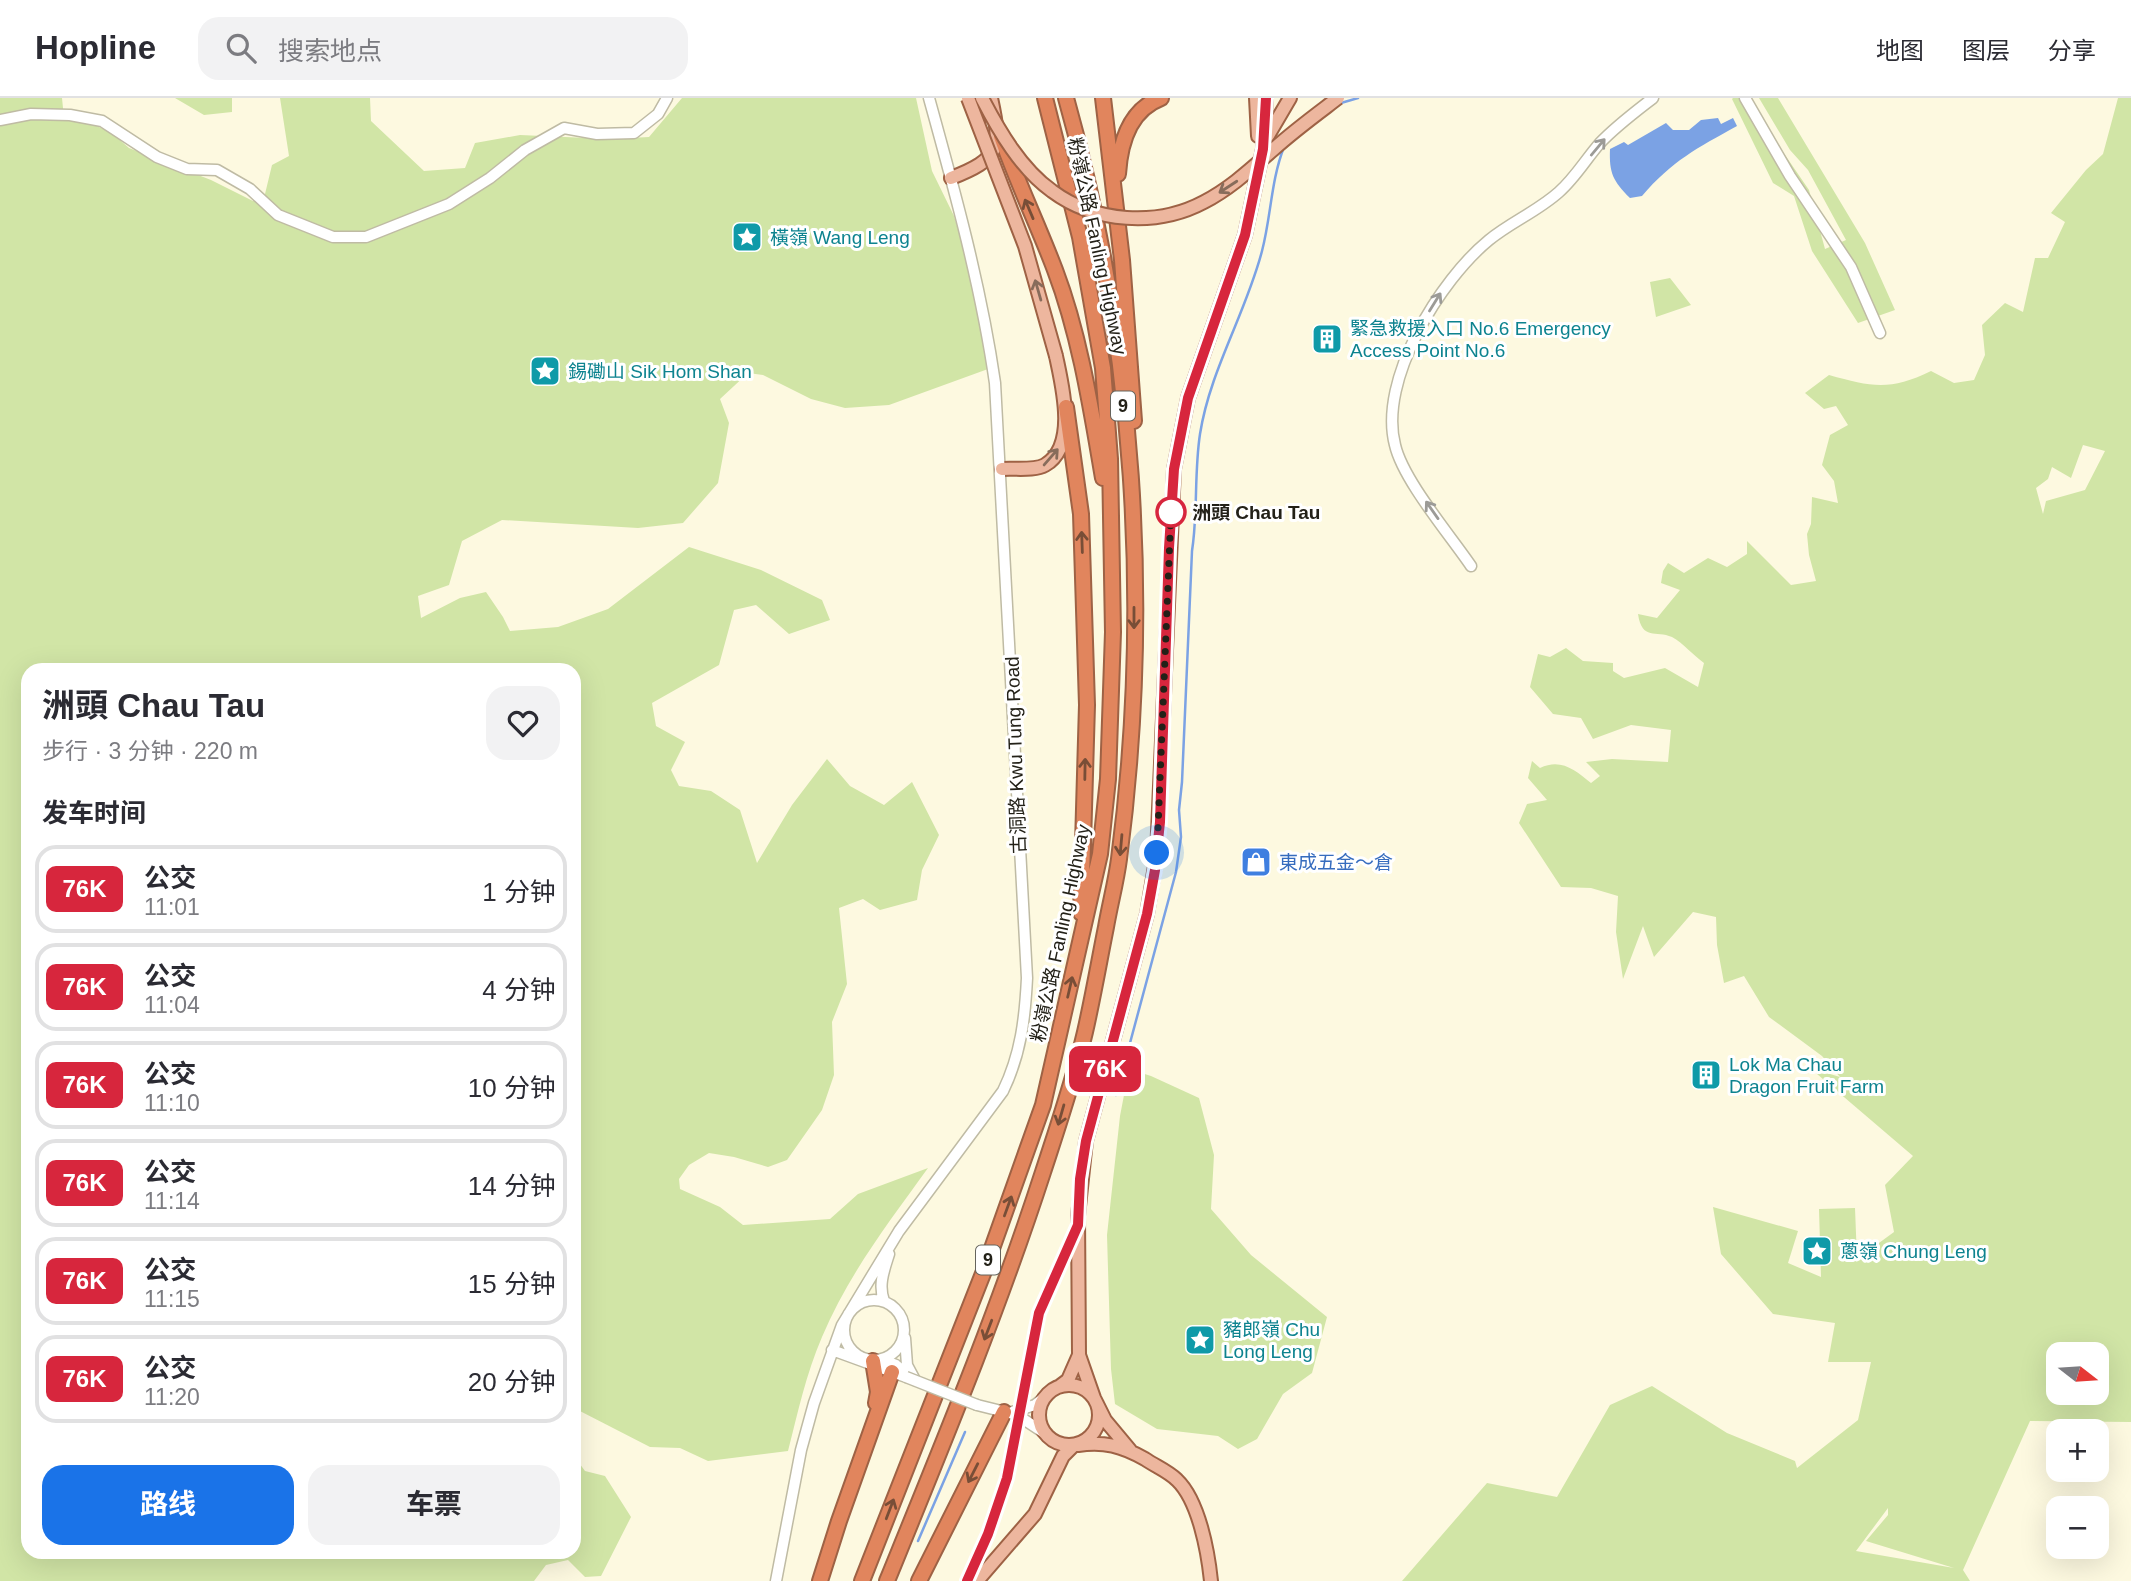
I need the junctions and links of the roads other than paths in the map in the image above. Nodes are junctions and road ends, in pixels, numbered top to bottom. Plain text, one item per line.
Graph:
1 (667, 98) edge
2 (929, 98) edge
3 (968, 98) edge
4 (982, 98) edge
5 (991, 98) edge
6 (1045, 98) edge
7 (1066, 98) edge
8 (1103, 98) edge
9 (1161, 98) edge
10 (1256, 98) edge
11 (1266, 98) edge
12 (1290, 98) edge
13 (1338, 98) edge
14 (1653, 98) edge
15 (1745, 98) edge
16 (0, 120) edge
17 (997, 126) junction
18 (1263, 149) junction
19 (951, 178) junction
20 (1258, 178) junction
21 (1116, 211) junction
22 (1880, 333) dead end
23 (1066, 407) junction
24 (1002, 469) junction
25 (1112, 527) junction
26 (1134, 550) junction
27 (1471, 566) dead end
28 (1082, 939) junction
29 (899, 1231) junction
30 (884, 1301) junction
31 (845, 1318) junction
32 (904, 1330) junction
33 (832, 1350) junction
34 (854, 1353) junction
35 (1079, 1355) junction
36 (878, 1360) junction
37 (827, 1364) junction
38 (899, 1375) junction
39 (917, 1382) junction
40 (1059, 1387) junction
41 (1047, 1395) junction
42 (1092, 1395) junction
43 (1004, 1412) junction
44 (1047, 1436) junction
45 (867, 1442) junction
46 (1076, 1445) junction
47 (1130, 1451) junction
48 (1053, 1477) junction
49 (776, 1581) edge
50 (820, 1581) edge
51 (862, 1581) edge
52 (887, 1581) edge
53 (919, 1581) edge
54 (976, 1581) edge
55 (1212, 1581) edge

1 - 16 street
2 - 19 street, 古洞路 Kwu Tung Road
23 -> 3 main road, bridge
13 -> 4 main road, bridge
5 - 17 main road
6 - 25 highway, 粉嶺公路 Fanling Highway / 9
7 - 26 highway, 粉嶺公路 Fanling Highway / 9
8 - 21 highway
9 - 21 highway
10 - 20 main road
11 - 18 main road
12 - 18 main road
27 -> 14 street
15 - 22 street
17 - 19 main road
25 -> 17 highway
18 - 20 main road
19 - 24 street, 古洞路 Kwu Tung Road
20 - 35 main road
21 - 26 highway
24 -> 23 main road
28 -> 23 highway
24 - 29 street, 古洞路 Kwu Tung Road
25 - 28 highway, 粉嶺公路 Fanling Highway / 9
26 -> 52 highway, 粉嶺公路 Fanling Highway / 9
51 -> 28 highway, 粉嶺公路 Fanling Highway / 9
29 - 30 street
29 - 31 street, 古洞路 Kwu Tung Road
30 - 31 street
30 - 32 street
31 - 33 street, 古洞路 Kwu Tung Road
31 - 34 street
32 - 36 street
32 - 39 street
33 - 37 street, 古洞路 Kwu Tung Road
33 - 38 street
34 - 36 street
34 - 37 street
35 - 40 main road
35 - 42 main road
36 - 39 street
36 - 45 highway
37 - 49 street, 古洞路 Kwu Tung Road
38 - 39 street, bridge
38 - 45 highway
39 - 43 street, bridge
40 - 41 main road
40 - 42 main road
41 - 43 street
41 - 44 main road
42 - 46 main road
42 - 47 main road
43 - 44 street
43 -> 53 highway
44 - 46 main road
44 - 48 main road
45 - 50 highway
46 - 47 main road
46 - 48 main road
47 - 55 main road
48 - 54 main road

